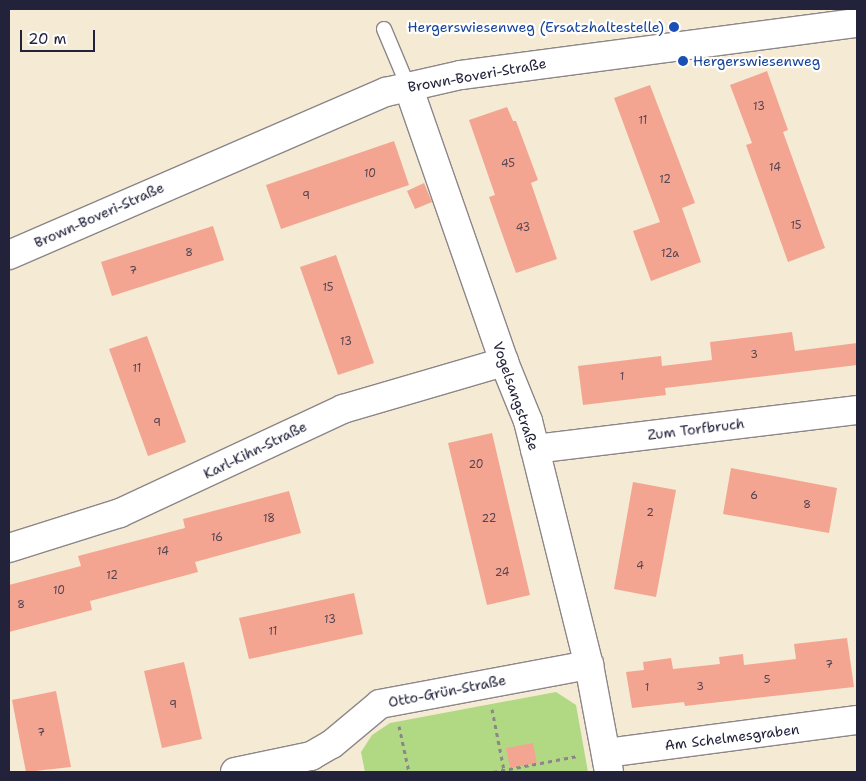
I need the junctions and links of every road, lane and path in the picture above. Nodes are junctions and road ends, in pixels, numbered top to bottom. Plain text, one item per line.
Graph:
1 (857, 23) edge
2 (384, 29) dead end
3 (408, 86) junction
4 (9, 255) edge
5 (504, 362) junction
6 (857, 410) edge
7 (535, 449) junction
8 (9, 548) edge
9 (589, 665) junction
10 (487, 684) junction
11 (394, 700) junction
12 (857, 720) edge
13 (578, 756) dead end
14 (608, 763) edge
15 (504, 770) junction
16 (235, 772) edge
17 (409, 772) edge
18 (493, 772) edge

1 - 3 street, Brown-Boveri-Straße
2 - 3 lane
3 - 4 street, Brown-Boveri-Straße
3 - 5 street, Vogelsangstraße
5 - 7 street, Vogelsangstraße
5 - 8 street, Karl-Kihn-Straße
6 - 7 street, Zum Torfbruch
7 - 9 street, Vogelsangstraße
9 - 10 street, Otto-Grün-Straße
9 - 14 street, Vogelsangstraße
10 - 11 street, Otto-Grün-Straße
10 - 15 path
11 - 16 street, Otto-Grün-Straße
11 - 17 path
12 - 14 street, Am Schelmesgraben
13 - 15 path
15 - 18 path

